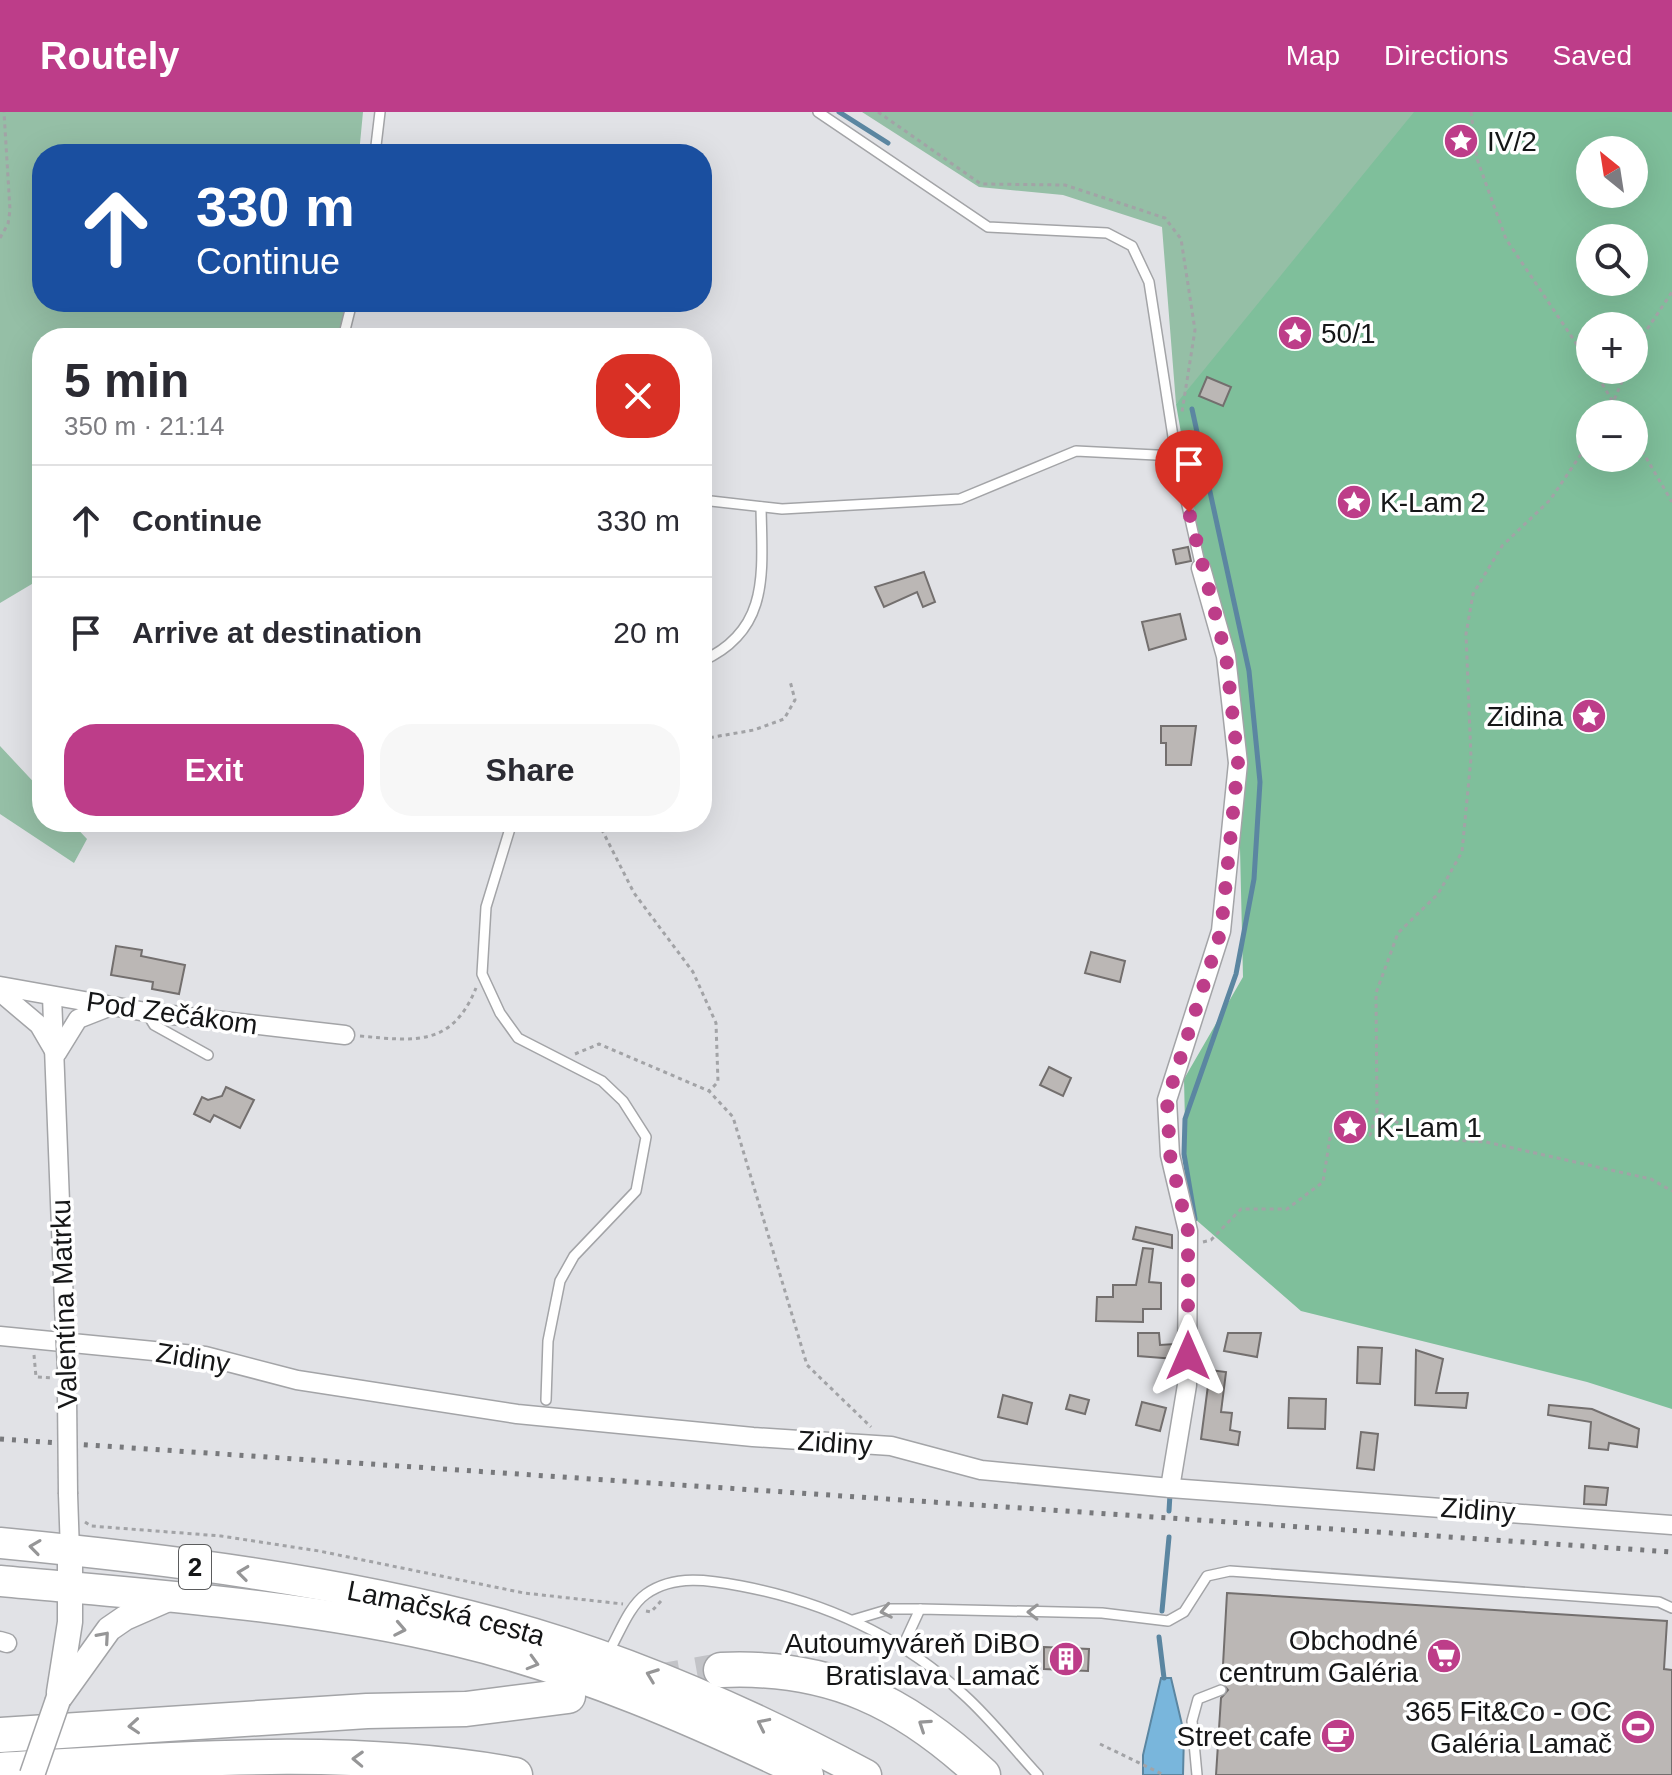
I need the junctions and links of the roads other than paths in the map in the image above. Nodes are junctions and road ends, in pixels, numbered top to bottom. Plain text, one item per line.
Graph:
1 (380, 112) edge
2 (818, 112) edge
3 (376, 144) edge
4 (1176, 456) junction
5 (712, 501) edge
6 (761, 507) junction
7 (1201, 568) joint
8 (712, 657) edge
9 (509, 832) edge
10 (0, 989) edge
11 (52, 996) junction
12 (112, 1007) junction
13 (146, 1012) junction
14 (345, 1035) road end
15 (56, 1055) junction
16 (208, 1055) dead end
17 (0, 1336) edge
18 (546, 1400) dead end
19 (1170, 1488) junction
20 (1672, 1525) edge
21 (0, 1543) edge
22 (70, 1552) junction
23 (0, 1581) edge
24 (70, 1587) junction
25 (173, 1597) junction
26 (1672, 1608) edge
27 (920, 1609) junction
28 (853, 1620) junction
29 (902, 1648) junction
30 (606, 1658) junction
31 (721, 1670) tunnel mouth
32 (1221, 1690) dead end
33 (568, 1696) dead end
34 (58, 1700) junction
35 (212, 1721) junction
36 (0, 1735) edge
37 (0, 1770) edge
38 (503, 1773) edge
39 (32, 1775) edge
40 (808, 1775) edge
41 (866, 1775) edge
42 (983, 1775) edge
43 (1038, 1775) edge
44 (1197, 1775) edge

1 - 3 lane
2 - 4 lane
4 - 6 lane
4 - 7 lane
5 - 6 lane
6 - 8 lane
7 - 19 street
9 - 18 lane
10 - 11 street, Pod Zečákom
10 - 15 street
11 - 12 street, Pod Zečákom
11 - 15 street, Valentína Matrku
12 - 13 street, Pod Zečákom
12 - 15 street
13 - 14 street, Pod Zečákom
13 - 16 lane
15 - 22 street, Valentína Matrku, bridge
17 - 19 street, Zidiny
19 - 20 street, Zidiny
22 -> 21 main road, Lamačská cesta / 2
22 - 24 street
30 -> 22 main road, Lamačská cesta / 2
23 - 24 main road, Lamačská cesta / 2
24 - 25 main road, Lamačská cesta / 2
24 - 34 street
34 -> 25 street
25 -> 40 main road, Lamačská cesta / 2
26 -> 27 lane
27 -> 28 lane
27 - 29 lane
28 - 29 lane
28 - 30 lane
29 - 43 lane
41 -> 30 main road, Lamačská cesta / 2
42 -> 31 highway
32 - 44 lane
33 - 35 highway
34 - 39 street, bridge
35 -> 36 highway
35 - 38 highway
38 -> 37 highway

